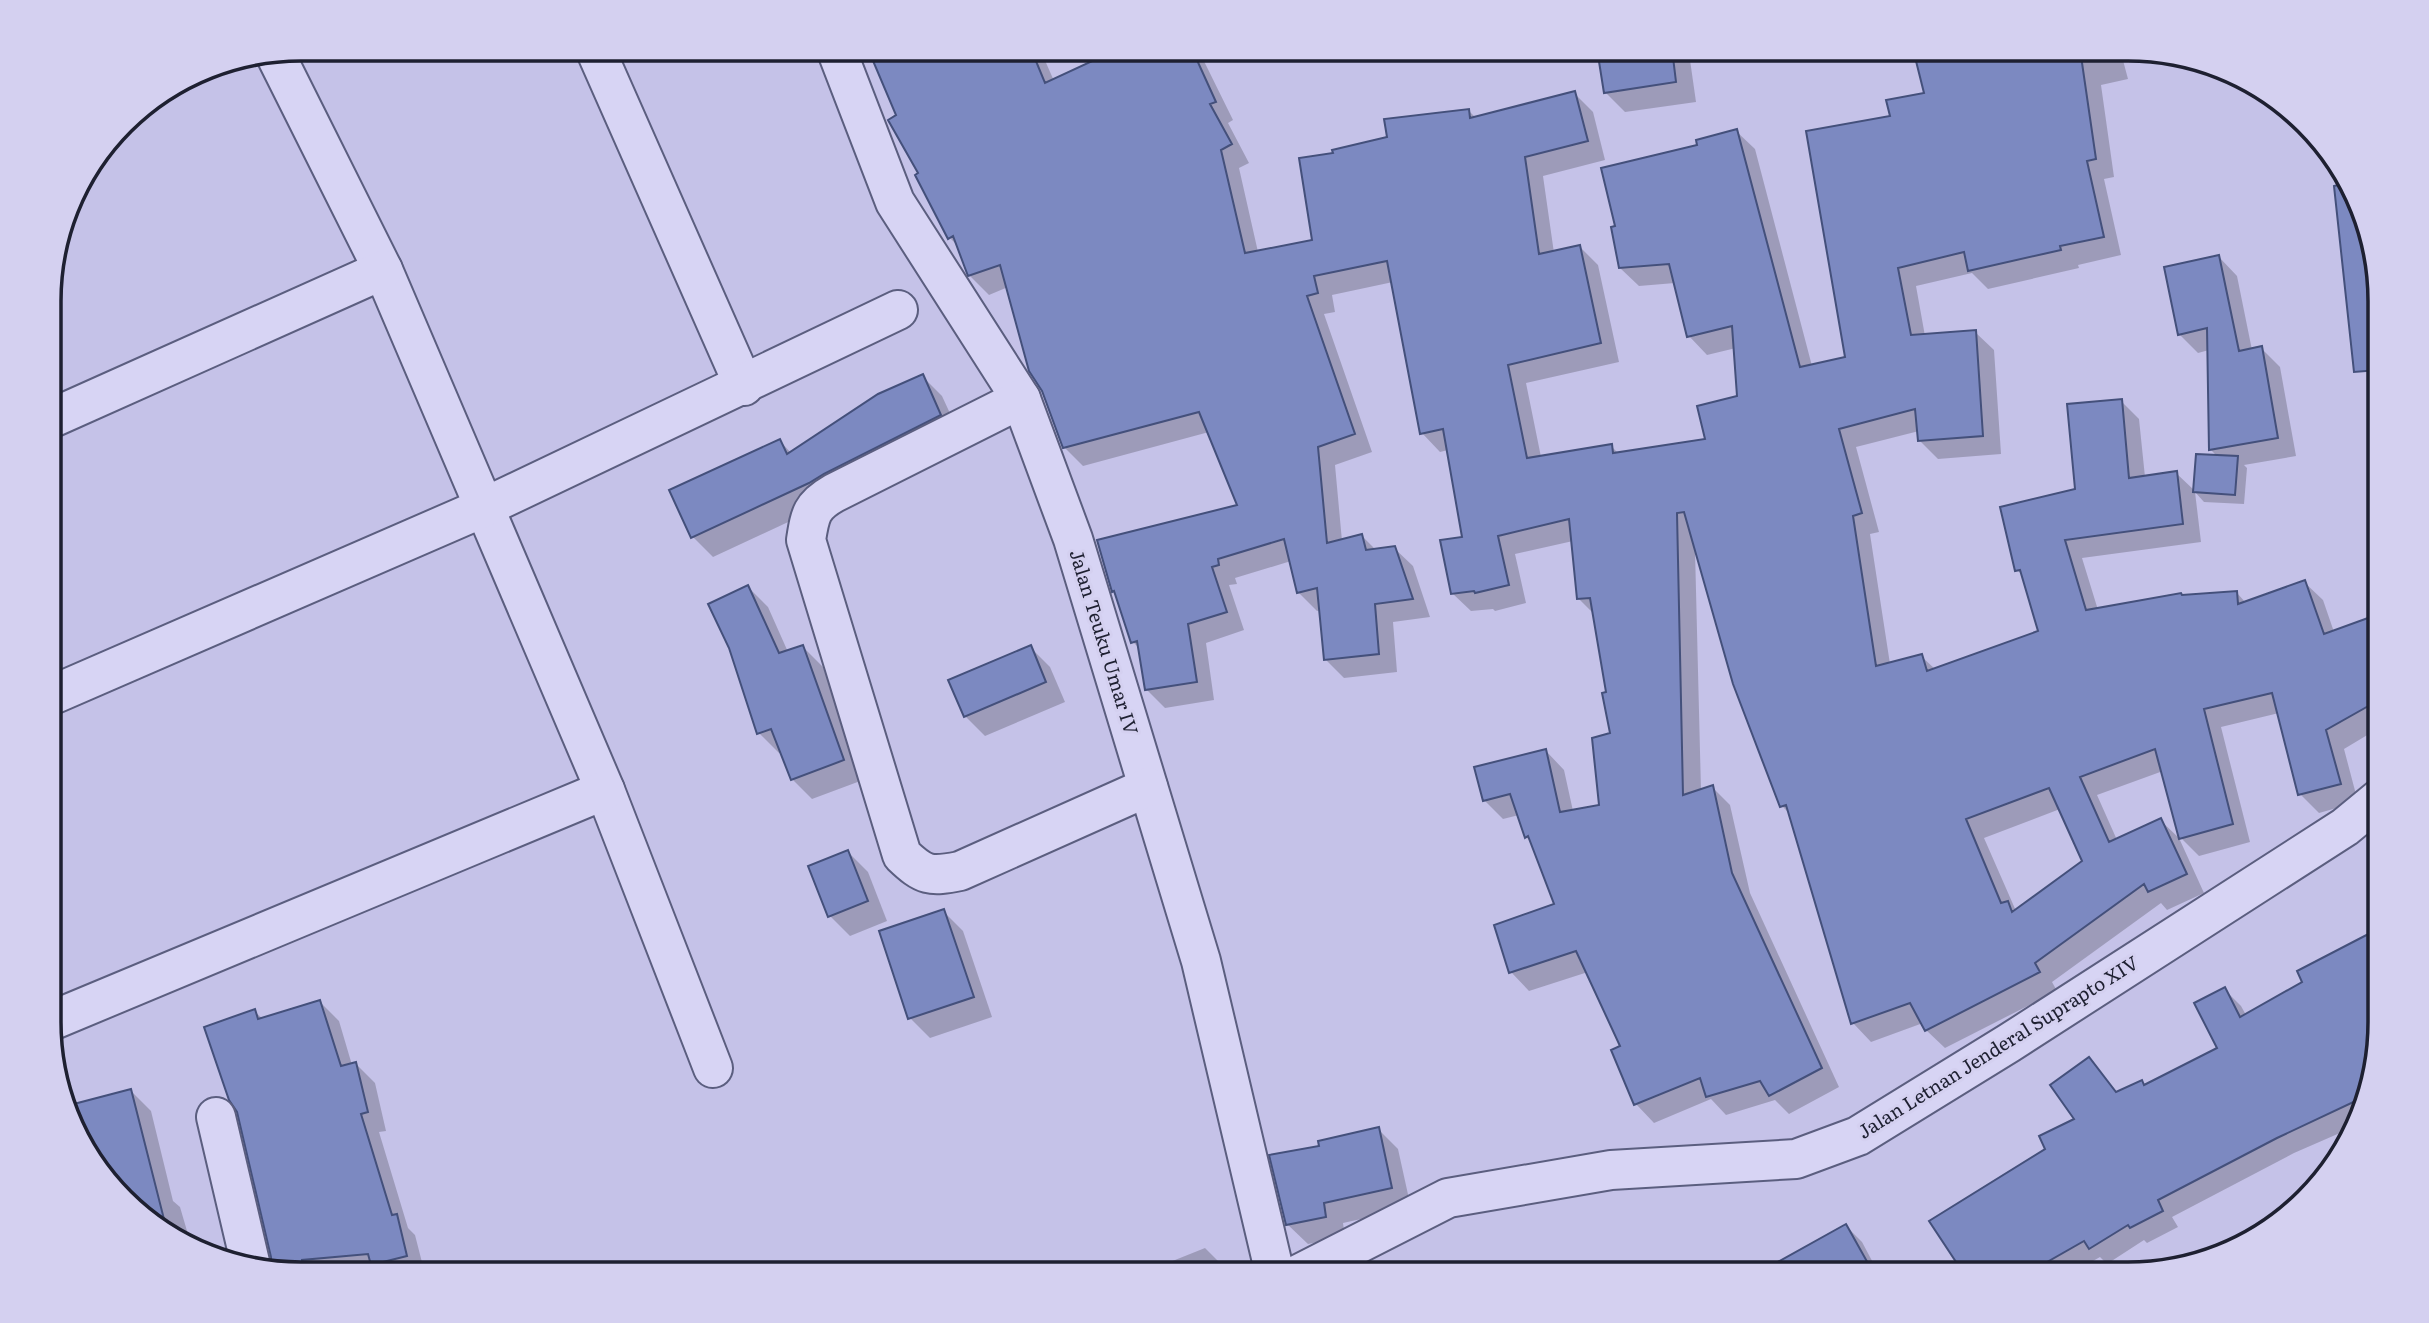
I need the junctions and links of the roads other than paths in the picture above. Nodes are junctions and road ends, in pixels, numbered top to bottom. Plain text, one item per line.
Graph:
1 (601, 62) edge
2 (841, 62) edge
3 (279, 63) edge
4 (383, 270) junction
5 (898, 310) dead end
6 (744, 386) junction
7 (1021, 399) junction
8 (62, 414) edge
9 (485, 507) junction
10 (61, 691) edge
11 (1148, 787) junction
12 (605, 790) junction
13 (2368, 808) edge
14 (61, 1017) edge
15 (713, 1068) dead end
16 (216, 1117) dead end
17 (249, 1256) edge
18 (1272, 1261) edge
19 (1324, 1261) edge

1 - 6 street
2 - 7 street, Jalan Teuku Umar IV
3 - 4 street
4 - 8 street
4 - 9 street
5 - 6 street
6 - 9 street
7 - 11 street, Jalan Teuku Umar IV
7 - 11 street
9 - 10 street
9 - 12 street
11 - 18 street, Jalan Teuku Umar IV
12 - 14 street
12 - 15 street
13 - 19 street, Jalan Letnan Jenderal Suprapto XIV
16 - 17 street

